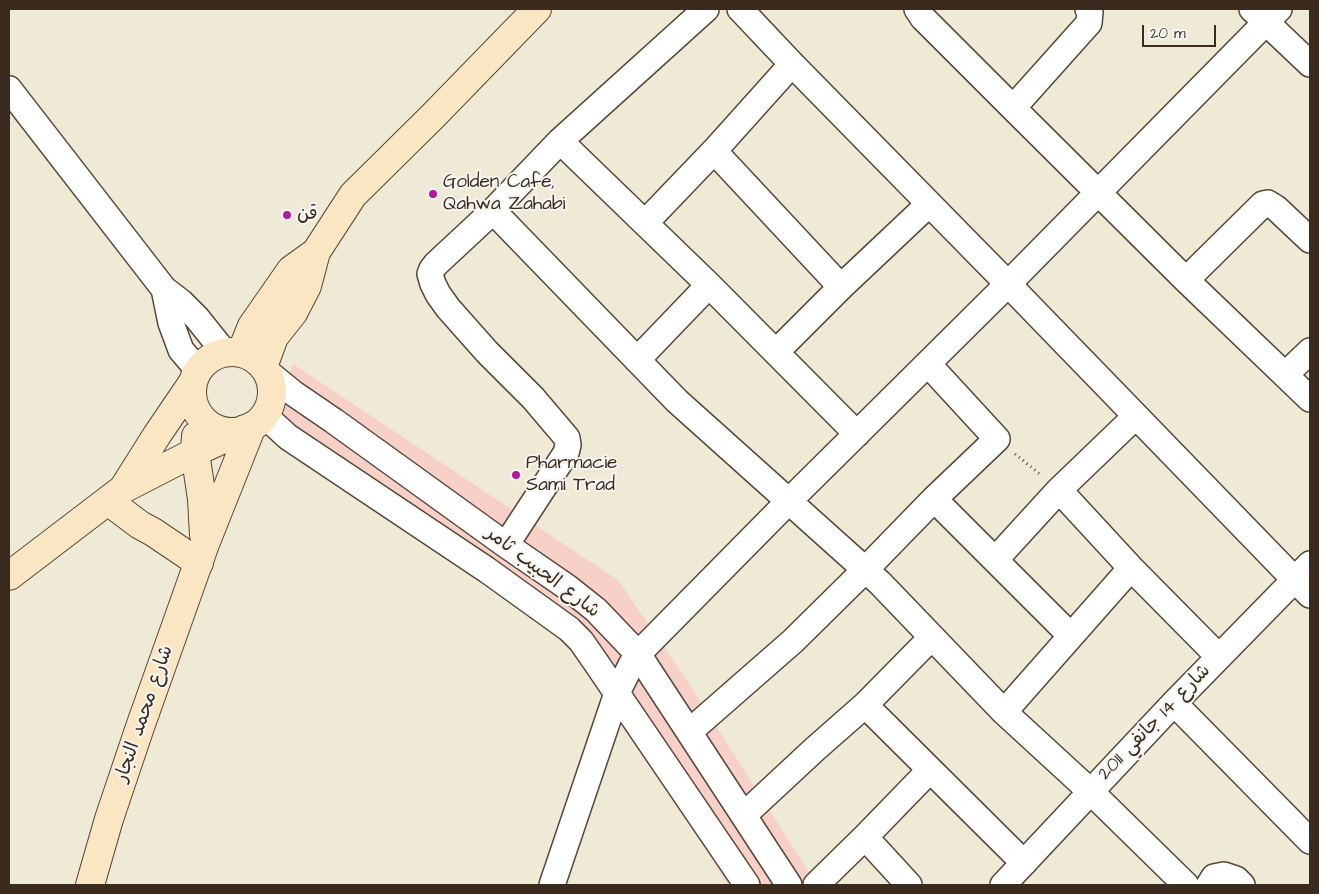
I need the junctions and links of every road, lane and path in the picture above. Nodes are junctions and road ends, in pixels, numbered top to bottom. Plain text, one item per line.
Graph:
1 (538, 9) edge
2 (706, 9) edge
3 (740, 9) edge
4 (917, 9) edge
5 (1088, 9) edge
6 (1266, 13) edge
7 (792, 64) junction
8 (1310, 64) edge
9 (9, 89) edge
10 (1013, 108) junction
11 (560, 141) junction
12 (714, 151) junction
13 (1099, 191) junction
14 (929, 204) junction
15 (493, 212) junction
16 (645, 222) junction
17 (1310, 240) edge
18 (1186, 280) junction
19 (1008, 284) junction
20 (709, 285) junction
21 (841, 287) junction
22 (164, 289) junction
23 (1310, 351) edge
24 (776, 352) junction
25 (636, 360) junction
26 (249, 361) junction
27 (928, 364) junction
28 (1285, 375) junction
29 (195, 376) junction
30 (1310, 399) edge
31 (198, 412) junction
32 (1136, 416) junction
33 (254, 423) junction
34 (857, 434) junction
35 (997, 439) junction
36 (195, 452) junction
37 (1059, 490) junction
38 (115, 495) junction
39 (934, 499) junction
40 (789, 501) junction
41 (506, 545) junction
42 (202, 554) junction
43 (995, 560) junction
44 (1131, 568) junction
45 (865, 570) junction
46 (9, 576) edge
47 (1305, 580) edge
48 (1071, 636) junction
49 (932, 637) junction
50 (638, 654) junction
51 (1220, 657) junction
52 (617, 693) junction
53 (1174, 702) junction
54 (865, 705) junction
55 (1004, 712) junction
56 (689, 732) junction
57 (930, 770) junction
58 (1090, 791) junction
59 (744, 815) junction
60 (865, 837) junction
61 (1310, 842) edge
62 (1024, 863) junction
63 (90, 885) edge
64 (552, 885) edge
65 (747, 885) edge
66 (790, 885) edge
67 (816, 885) edge
68 (909, 885) edge
69 (1003, 885) edge
70 (1186, 885) edge
71 (1209, 885) edge
72 (1242, 885) edge

1 - 26 main road
2 - 11 street
3 - 7 street
4 - 10 street
5 - 10 street
6 - 8 street
6 - 13 street
7 - 12 street
7 - 14 street
9 - 22 street
10 - 13 street
11 - 15 street
11 - 16 street
12 - 16 street
12 - 21 street
13 - 18 street
13 - 19 street
14 - 19 street
14 - 21 street
15 - 25 street
15 - 41 street
16 - 20 street
17 - 18 street
18 - 28 street
19 - 27 street
19 - 32 street
20 - 24 street
20 - 25 street
21 - 24 street
22 - 26 street, شارع الحبيب ثامر
22 - 29 street
23 - 28 street
24 - 34 street
25 - 40 street
26 - 29 main road
26 - 33 main road
26 - 41 street, شارع الحبيب ثامر
27 - 34 street
27 - 35 street
28 - 30 street
29 - 31 main road
29 - 38 main road
31 - 33 main road
31 - 36 main road
32 - 37 street
32 - 47 street
33 - 36 main road
33 - 42 main road, شارع محمد النجار
33 - 52 street, شارع الحبيب ثامر
34 - 40 street
35 - 37 path
35 - 39 street
36 - 38 main road
36 - 42 main road
37 - 43 street
37 - 44 street
38 - 42 main road
38 - 46 main road
39 - 43 street
39 - 45 street
40 - 45 street
40 - 50 street
41 - 50 street, شارع الحبيب ثامر
42 - 63 main road, شارع محمد النجار
43 - 48 street
44 - 48 street
44 - 51 street
45 - 49 street
45 - 56 street
47 - 51 street, شارع 14 جانفي 2011
48 - 55 street
49 - 54 street
49 - 55 street
50 - 52 street
50 - 56 street, شارع الحبيب ثامر
51 - 53 street, شارع 14 جانفي 2011
52 - 64 street
52 - 65 street, شارع الحبيب ثامر
53 - 58 street, شارع 14 جانفي 2011
53 - 61 street
54 - 57 street
54 - 59 street
55 - 58 street
56 - 59 street, شارع الحبيب ثامر
57 - 60 street
57 - 62 street
58 - 62 street, شارع 14 جانفي 2011
58 - 70 street
59 - 66 street, شارع الحبيب ثامر
60 - 67 street
60 - 68 street
62 - 69 street, شارع 14 جانفي 2011
71 - 72 street

